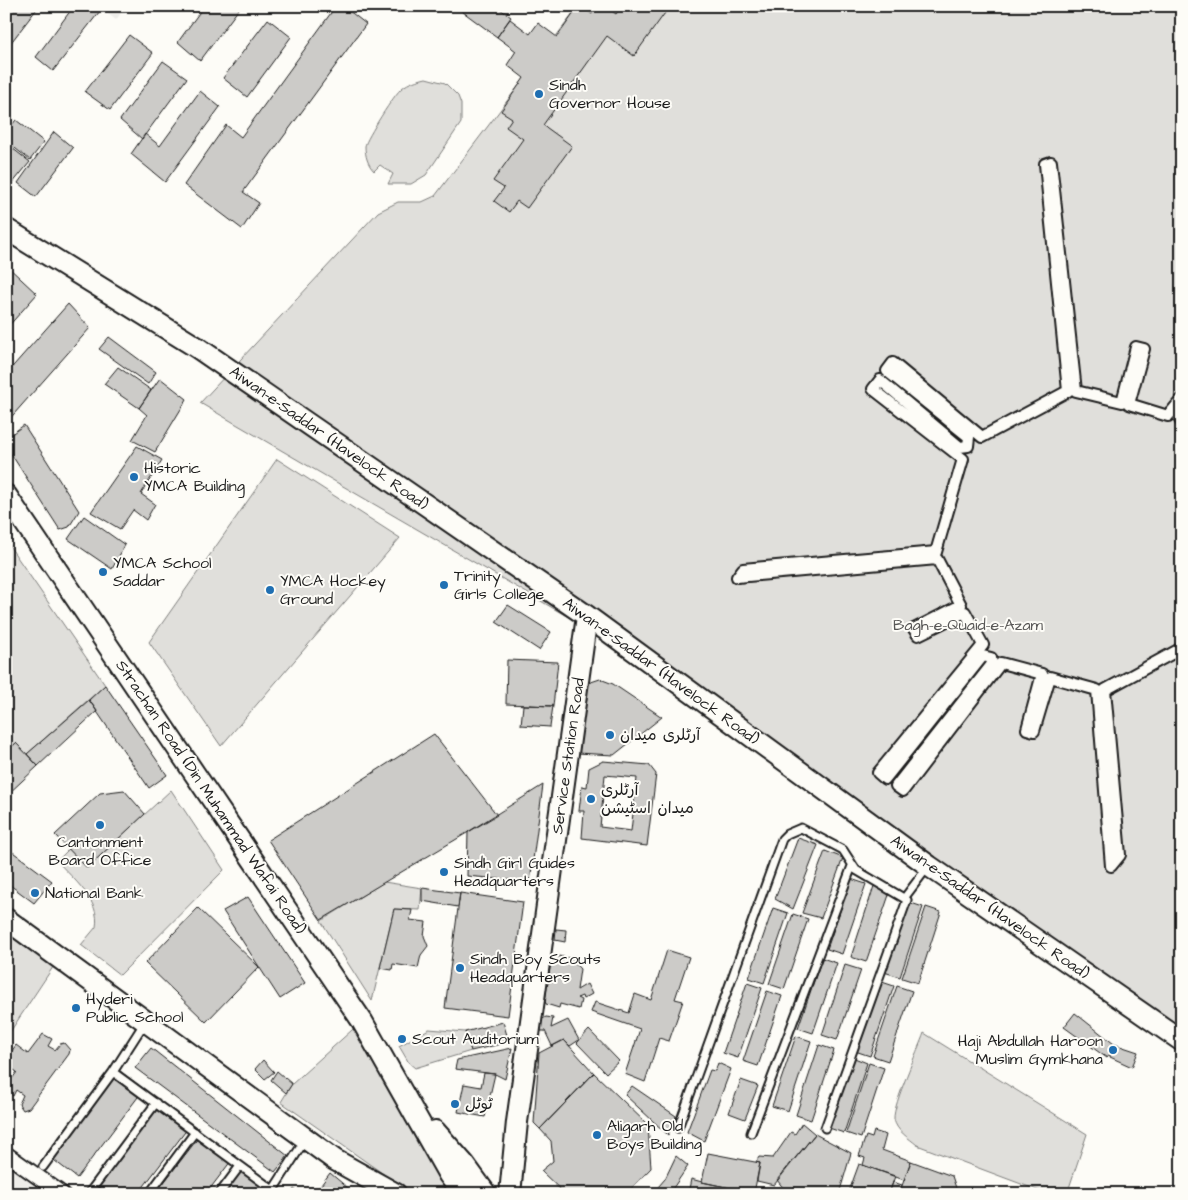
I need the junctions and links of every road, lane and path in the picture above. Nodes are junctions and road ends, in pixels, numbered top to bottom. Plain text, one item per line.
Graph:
1 (6, 229) edge
2 (1182, 399) edge
3 (1182, 412) edge
4 (1182, 424) edge
5 (6, 495) edge
6 (587, 616) junction
7 (1182, 648) edge
8 (852, 866) junction
9 (929, 866) junction
10 (905, 897) junction
11 (6, 920) edge
12 (146, 1022) junction
13 (1182, 1041) edge
14 (113, 1072) junction
15 (156, 1103) junction
16 (410, 1104) junction
17 (678, 1128) dead end
18 (825, 1128) dead end
19 (196, 1132) junction
20 (751, 1133) dead end
21 (305, 1139) junction
22 (6, 1154) edge
23 (240, 1166) junction
24 (44, 1167) dead end
25 (89, 1193) edge
26 (62, 1194) edge
27 (149, 1194) edge
28 (219, 1194) edge
29 (396, 1194) edge
30 (463, 1194) edge
31 (486, 1194) edge
32 (510, 1194) edge

1 - 6 main road, Aiwan-e-Saddar (Havelock Road)
2 - 7 street
3 - 4 street
5 - 16 main road, Strachan Road (Din Muhammad Wafai Road)
6 - 9 main road, Aiwan-e-Saddar (Havelock Road)
6 - 32 main road, Service Station Road
8 - 10 lane
8 - 17 lane
8 - 20 lane
9 - 10 lane
9 - 13 main road, Aiwan-e-Saddar (Havelock Road)
10 - 18 lane
11 - 12 main road
12 - 14 lane
12 - 21 main road
14 - 15 lane
14 - 24 lane
15 - 19 lane
15 - 25 lane
16 - 30 main road, Strachan Road (Din Muhammad Wafai Road)
16 - 31 main road, Strachan Road (Din Muhammad Wafai Road)
19 - 23 lane
19 - 27 lane
21 - 23 lane
21 - 29 main road
22 - 26 street
23 - 28 lane

